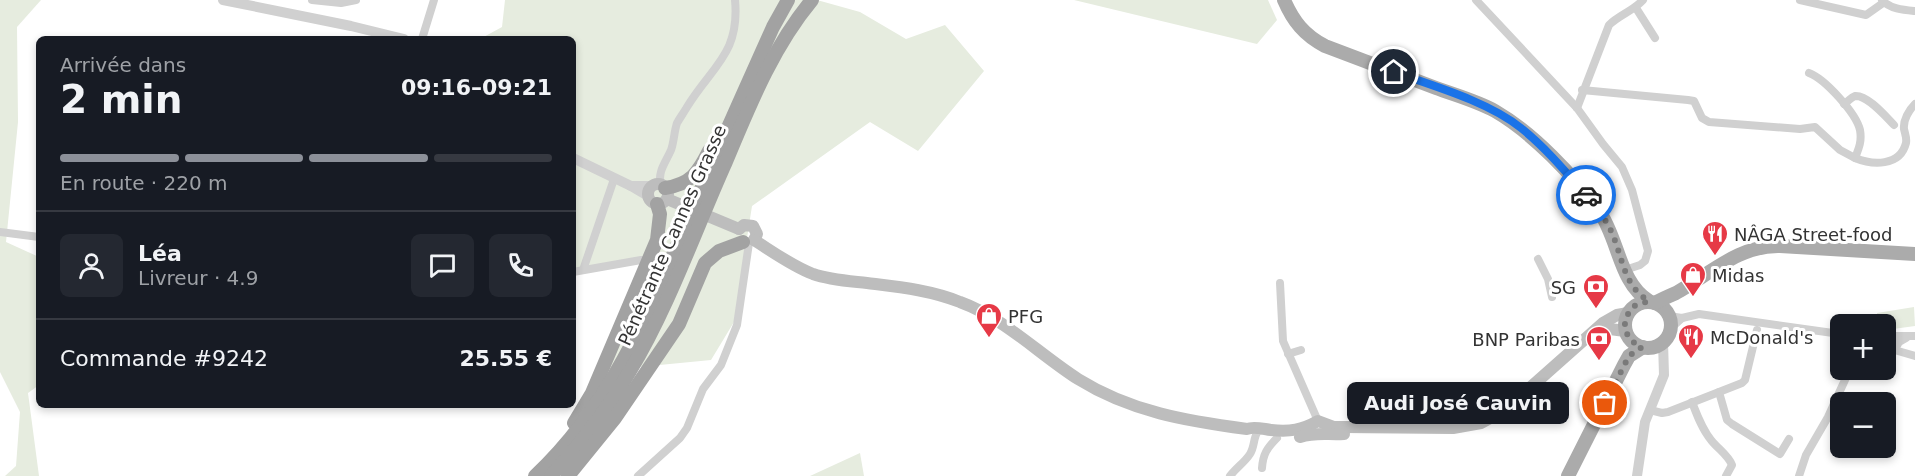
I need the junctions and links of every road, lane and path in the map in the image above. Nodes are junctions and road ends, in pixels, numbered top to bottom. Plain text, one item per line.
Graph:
1 (223, 0) edge
2 (312, 0) edge
3 (357, 0) edge
4 (434, 0) edge
5 (735, 0) edge
6 (789, 0) edge
7 (812, 0) edge
8 (1284, 0) edge
9 (1476, 0) edge
10 (1642, 0) edge
11 (1800, 0) edge
12 (1882, 1) edge
13 (1636, 8) junction
14 (1915, 10) edge
15 (773, 27) junction
16 (392, 36) edge
17 (423, 36) edge
18 (1655, 38) dead end
19 (1809, 73) dead end
20 (1582, 90) junction
21 (1844, 104) junction
22 (1915, 104) edge
23 (1577, 108) junction
24 (1893, 125) dead end
25 (1855, 158) junction
26 (576, 160) edge
27 (614, 179) junction
28 (661, 195) junction
29 (0, 232) edge
30 (36, 236) edge
31 (746, 238) junction
32 (1915, 254) edge
33 (1538, 259) dead end
34 (641, 260) dead end
35 (583, 270) junction
36 (1625, 270) junction
37 (576, 271) edge
38 (1280, 283) dead end
39 (1676, 292) junction
40 (1552, 297) dead end
41 (1652, 302) junction
42 (1632, 303) junction
43 (1672, 319) junction
44 (1757, 330) dead end
45 (1830, 334) edge
46 (1627, 335) junction
47 (1912, 336) edge
48 (1896, 341) edge
49 (1896, 346) edge
50 (1576, 347) junction
51 (1655, 348) junction
52 (1301, 350) dead end
53 (1288, 354) junction
54 (1912, 355) edge
55 (1629, 356) junction
56 (1845, 380) edge
57 (1719, 392) junction
58 (1692, 402) junction
59 (1650, 410) junction
60 (1318, 427) junction
61 (1256, 431) junction
62 (1277, 438) junction
63 (1789, 439) dead end
64 (1253, 448) junction
65 (1264, 472) edge
66 (541, 475) edge
67 (568, 476) edge
68 (638, 476) edge
69 (1230, 476) edge
70 (1568, 476) edge
71 (1637, 476) edge
72 (1726, 476) edge
73 (1799, 476) edge

1 - 16 street
2 - 3 street
4 - 17 street
5 - 28 street
6 - 15 highway, Pénétrante Cannes Grasse
7 - 66 highway, Pénétrante Cannes Grasse
8 - 36 main road
9 - 23 street
10 - 13 street
11 - 12 street
12 - 14 street
13 - 18 street
13 - 20 street
15 - 28 highway
15 - 66 highway, Pénétrante Cannes Grasse
19 - 21 street
20 - 23 street
20 - 25 street
21 - 24 street
21 - 25 street
22 - 25 street
23 - 36 street
26 - 27 street
27 - 28 street
27 - 35 street
28 - 31 main road
28 - 66 highway
29 - 30 street
31 - 61 main road
31 - 67 highway
31 - 68 street
32 - 39 main road
33 - 40 street
34 - 35 street
35 - 37 street
36 - 42 main road
38 - 53 street
39 - 41 main road
39 - 43 main road
41 - 42 main road
41 - 43 main road
42 - 46 main road
42 - 50 main road
43 - 45 street
43 - 51 main road
44 - 57 street
46 - 50 main road
46 - 51 main road
46 - 55 main road
47 - 48 street
49 - 54 street
50 - 60 main road
51 - 55 main road
51 - 59 street
52 - 53 street
53 - 60 street
55 - 70 main road
56 - 73 street
57 - 58 street
57 - 63 street
58 - 59 street
58 - 72 street
59 - 71 street
60 - 61 main road
60 - 62 main road
61 - 62 main road
61 - 64 street
62 - 65 street
64 - 65 street
64 - 69 street

